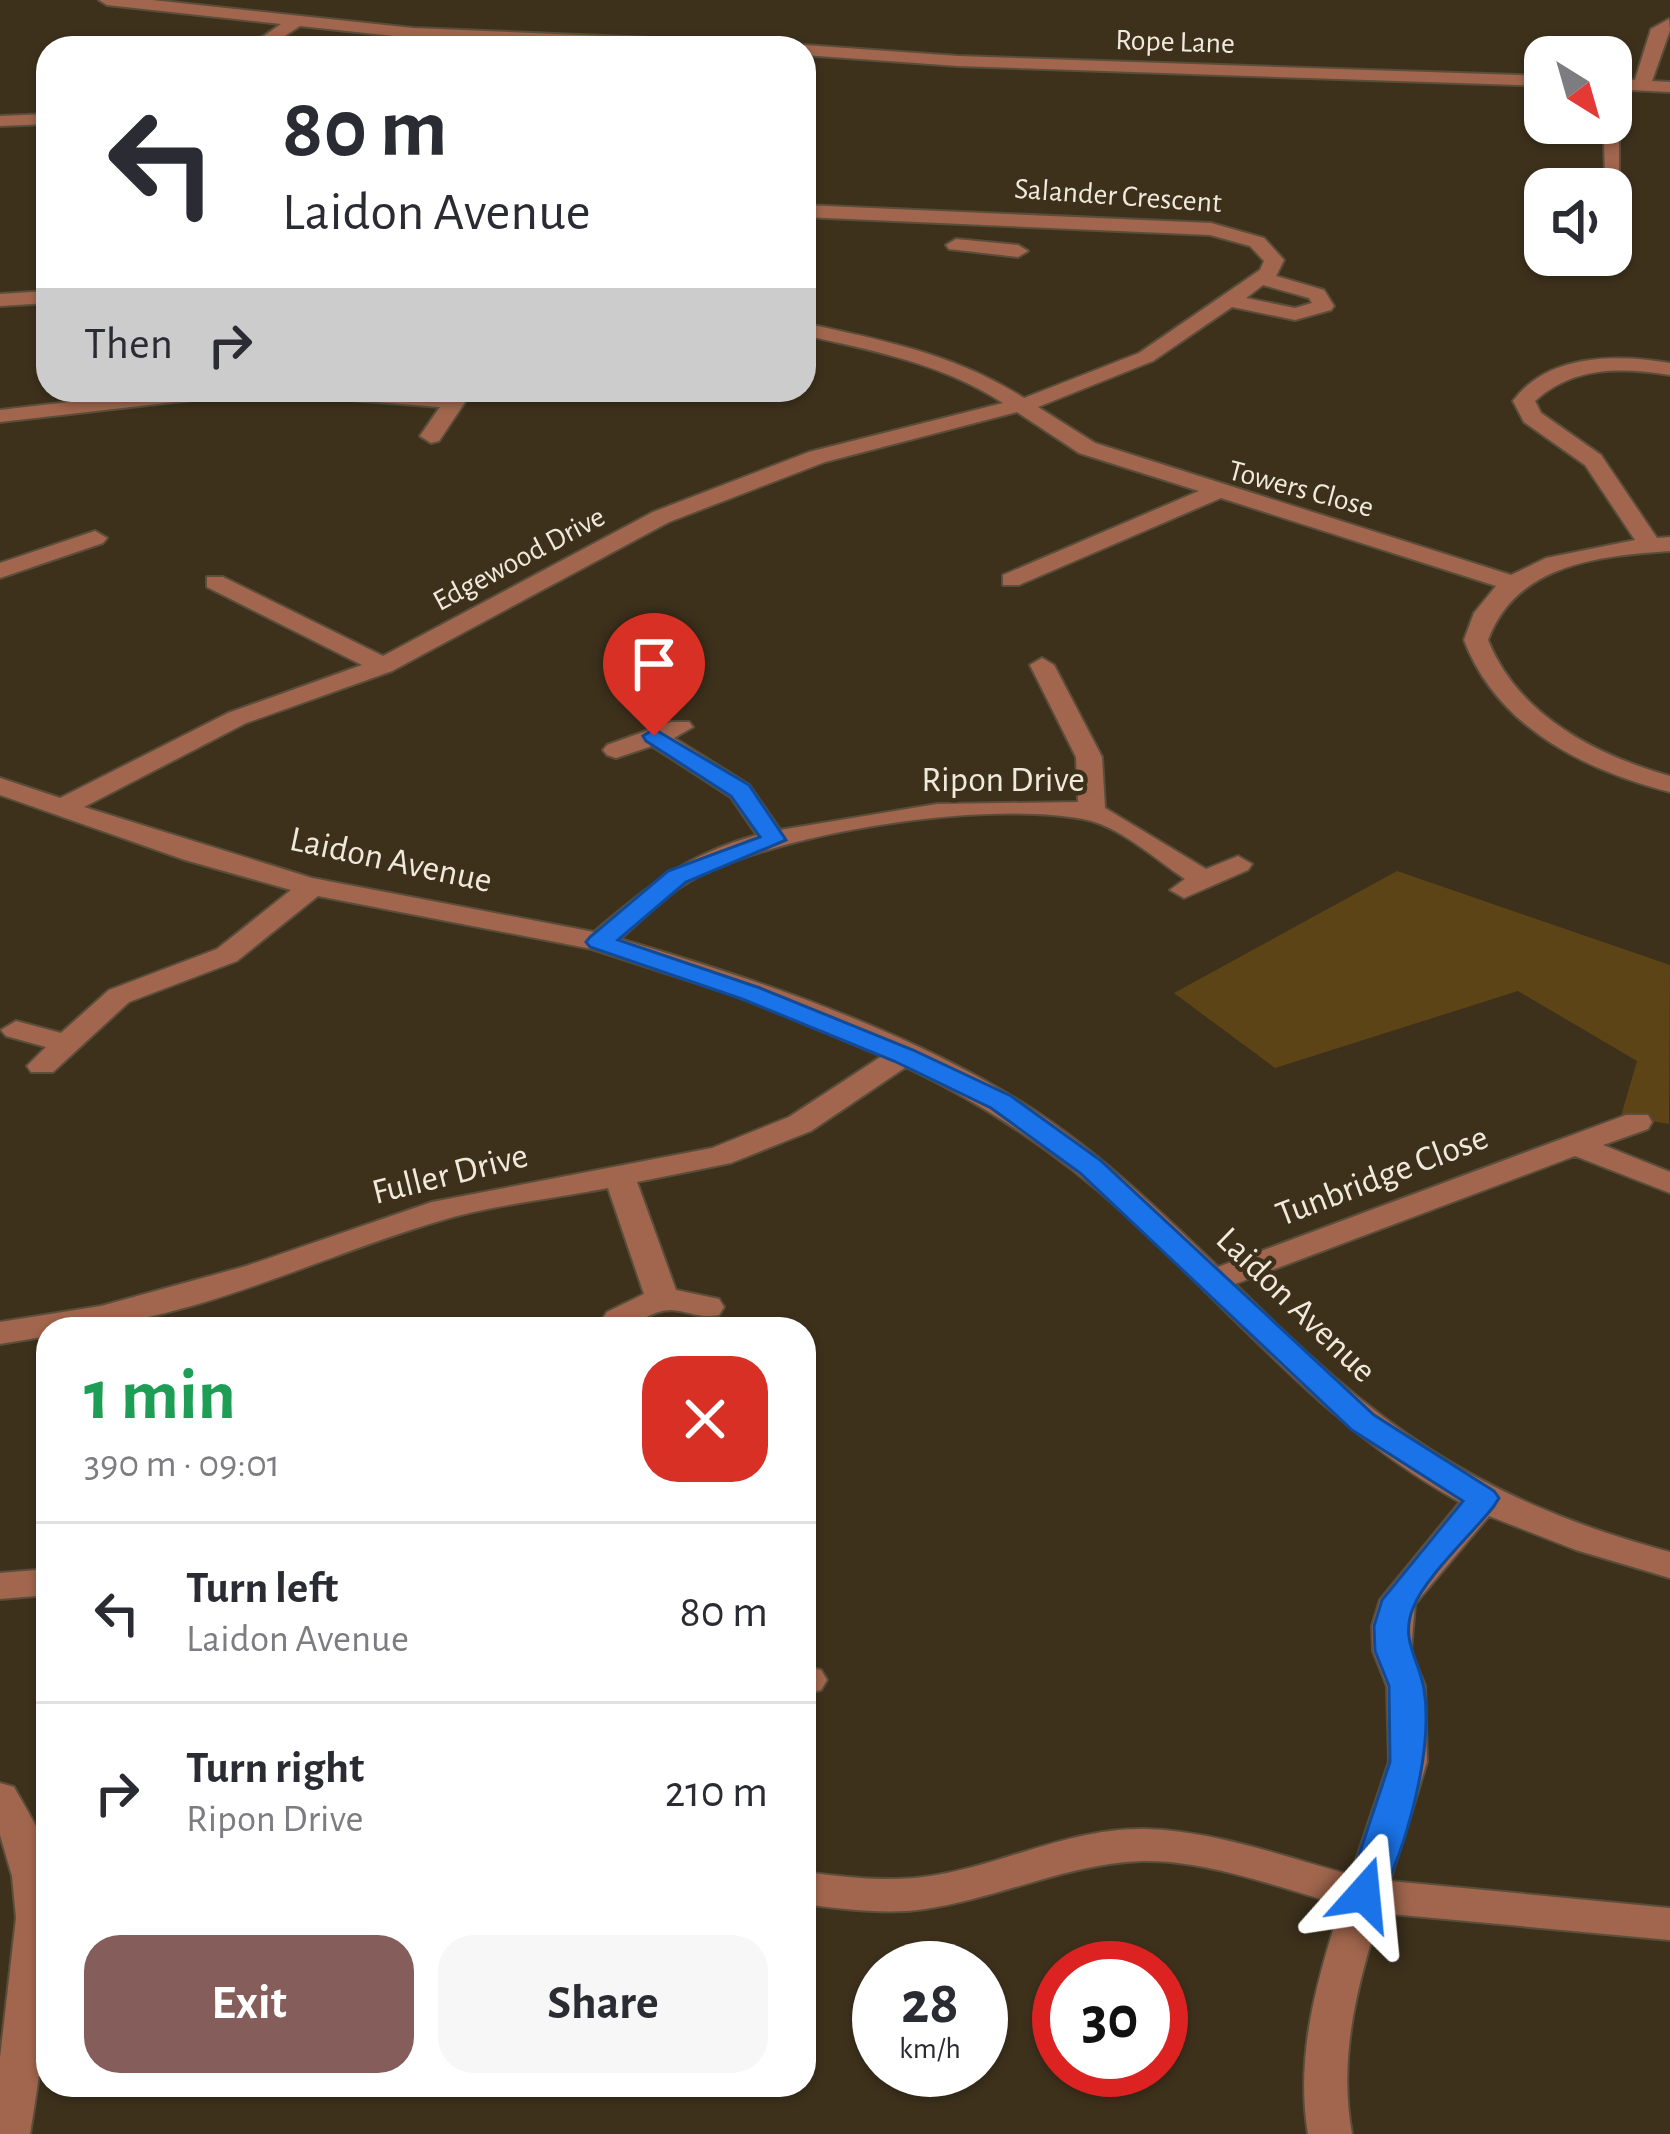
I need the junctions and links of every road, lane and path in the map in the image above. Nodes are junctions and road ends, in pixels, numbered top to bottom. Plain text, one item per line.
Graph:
1 (106, 0) edge
2 (295, 22) junction
3 (1669, 24) edge
4 (273, 36) edge
5 (461, 36) edge
6 (816, 51) edge
7 (1524, 80) edge
8 (1632, 85) edge
9 (1642, 85) junction
10 (1670, 87) edge
11 (36, 120) edge
12 (0, 121) edge
13 (816, 211) edge
14 (997, 219) junction
15 (956, 245) dead end
16 (991, 248) junction
17 (1018, 251) dead end
18 (1260, 278) junction
19 (36, 298) edge
20 (1228, 300) junction
21 (0, 301) edge
22 (816, 331) edge
23 (1670, 369) edge
24 (122, 402) edge
25 (454, 402) edge
26 (1021, 406) junction
27 (0, 416) edge
28 (431, 436) dead end
29 (1218, 491) junction
30 (95, 538) dead end
31 (1660, 544) edge
32 (0, 571) edge
33 (1011, 580) dead end
34 (215, 582) dead end
35 (1515, 584) junction
36 (1042, 665) dead end
37 (383, 666) junction
38 (616, 750) dead end
39 (1670, 784) edge
40 (0, 786) edge
41 (61, 808) junction
42 (1092, 811) junction
43 (774, 840) junction
44 (1238, 864) dead end
45 (313, 886) junction
46 (599, 942) junction
47 (16, 1030) dead end
48 (65, 1043) junction
49 (904, 1055) junction
50 (42, 1066) dead end
51 (1637, 1122) dead end
52 (1575, 1145) junction
53 (619, 1175) junction
54 (1670, 1183) edge
55 (1216, 1280) junction
56 (662, 1298) junction
57 (707, 1307) dead end
58 (102, 1317) edge
59 (625, 1317) edge
60 (36, 1328) edge
61 (0, 1334) edge
62 (1483, 1498) junction
63 (1670, 1565) edge
64 (36, 1583) edge
65 (0, 1586) edge
66 (3, 1809) edge
67 (816, 1890) edge
68 (1364, 1894) junction
69 (36, 1903) edge
70 (1670, 1924) edge
71 (36, 1944) edge
72 (8, 2134) edge
73 (1330, 2134) edge

1 - 2 street
2 - 4 street
2 - 5 street
3 - 9 street
6 - 7 street, Rope Lane
8 - 9 street
9 - 10 street
11 - 12 street
13 - 14 street, Salander Crescent
14 - 16 street, Salander Crescent
14 - 18 street, Salander Crescent
15 - 16 street, Salander Crescent
16 - 17 street, Salander Crescent
18 - 20 street
18 - 20 street
19 - 21 street
20 - 26 street
22 - 26 street
23 - 31 street
24 - 27 street
25 - 28 street
26 - 29 street
26 - 37 street, Edgewood Drive
29 - 33 street, Towers Close
29 - 35 street, Towers Close
30 - 32 street
31 - 35 street
34 - 37 street
35 - 39 street
36 - 42 street
37 - 41 street, Edgewood Drive
38 - 43 street
40 - 41 street, Laidon Avenue
41 - 45 street, Laidon Avenue
42 - 43 street, Ripon Drive
42 - 44 street, Ripon Drive
43 - 46 street, Ripon Drive
45 - 46 street, Laidon Avenue
45 - 48 street
46 - 49 street, Laidon Avenue
47 - 48 street
48 - 50 street
49 - 53 street, Fuller Drive
49 - 55 street, Laidon Avenue
51 - 52 street, Tunbridge Close
52 - 54 street
52 - 55 street, Tunbridge Close
53 - 56 street
53 - 58 street, Fuller Drive
55 - 62 street, Laidon Avenue
56 - 57 street
56 - 59 street
60 - 61 street, Fuller Drive
62 - 63 street, Laidon Avenue
62 - 68 street
64 - 65 street
66 - 69 street
67 - 68 street
68 - 70 street
68 - 73 street
71 - 72 street

